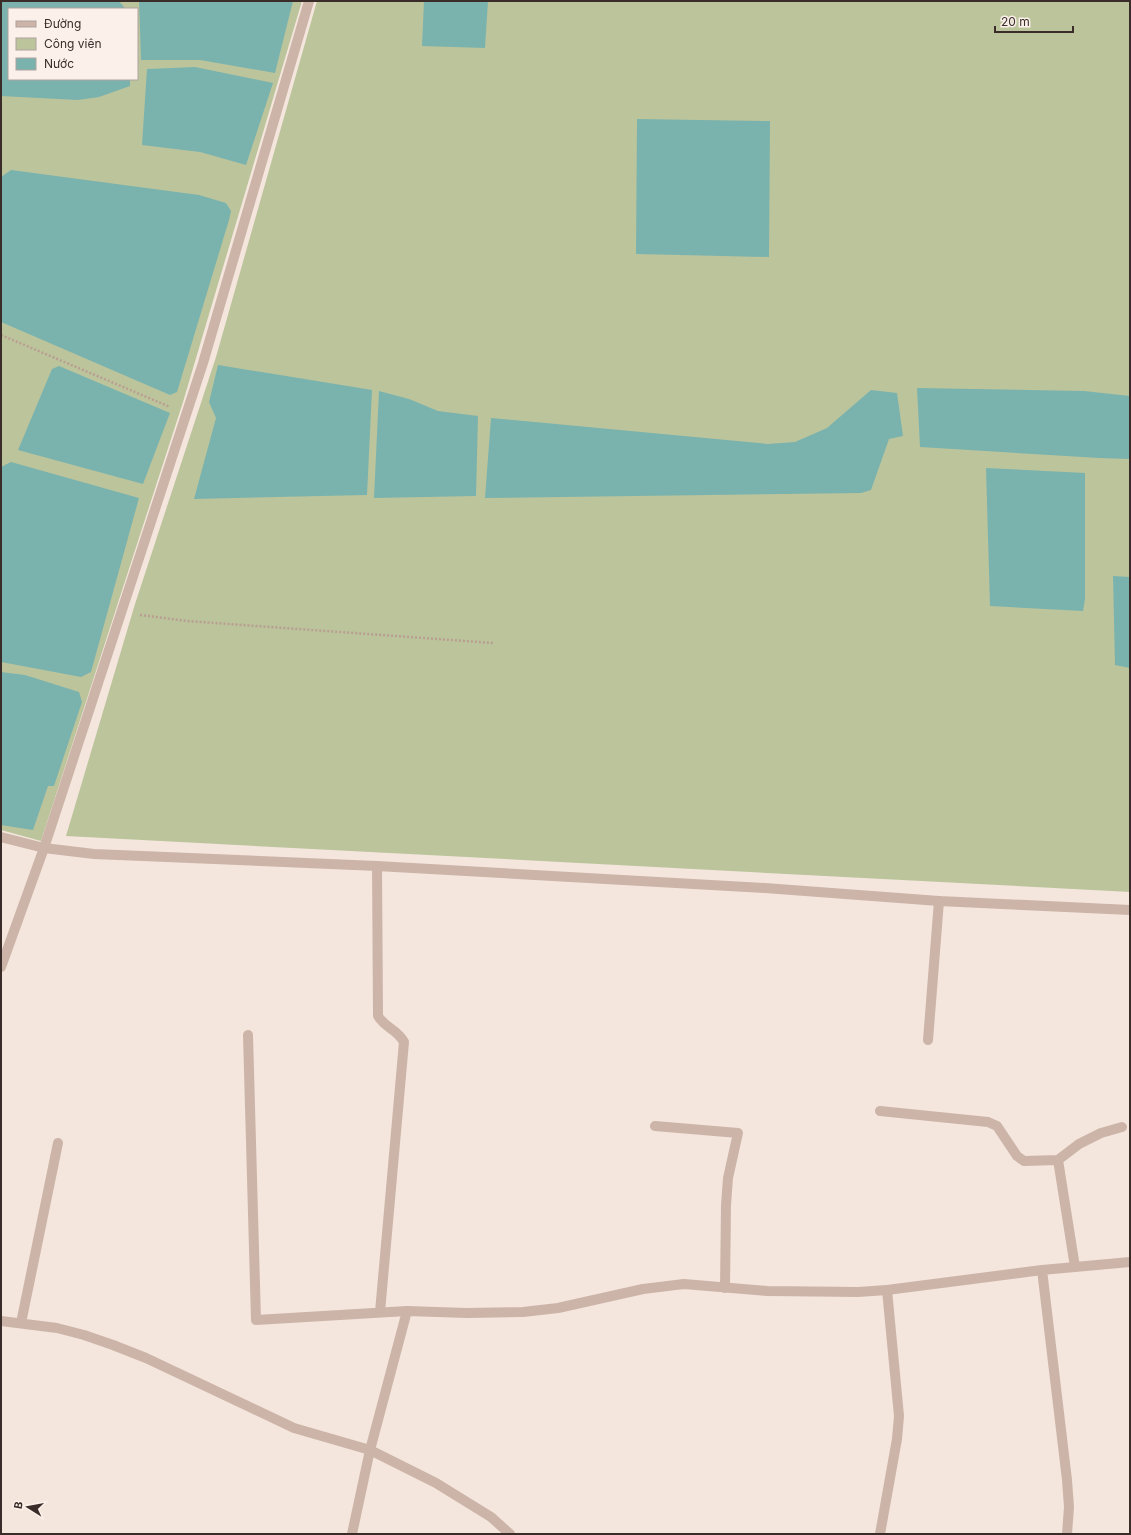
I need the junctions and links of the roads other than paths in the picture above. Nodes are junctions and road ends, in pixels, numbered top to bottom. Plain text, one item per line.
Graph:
1 (309, 1) edge
2 (1, 836) edge
3 (44, 848) junction
4 (377, 866) junction
5 (939, 901) junction
6 (1130, 910) edge
7 (1, 967) edge
8 (248, 1035) dead end
9 (928, 1040) dead end
10 (880, 1111) dead end
11 (655, 1126) dead end
12 (1122, 1126) dead end
13 (58, 1143) dead end
14 (1058, 1160) junction
15 (1130, 1262) edge
16 (1075, 1267) junction
17 (1042, 1270) junction
18 (725, 1288) junction
19 (888, 1290) junction
20 (407, 1311) junction
21 (380, 1312) junction
22 (1, 1321) edge
23 (21, 1323) junction
24 (370, 1450) junction
25 (352, 1534) edge
26 (510, 1534) edge
27 (880, 1534) edge
28 (1067, 1534) edge

1 - 3 street
2 - 3 street
3 - 4 street
3 - 7 street
4 - 5 street
4 - 21 street
5 - 6 street
5 - 9 street
8 - 21 street
10 - 14 street
11 - 18 street
12 - 14 street
13 - 23 street
14 - 16 street
15 - 16 street
16 - 17 street
17 - 19 street
17 - 28 street
18 - 19 street
18 - 20 street
19 - 27 street
20 - 21 street
20 - 24 street
22 - 23 street
23 - 24 street
24 - 25 street
24 - 26 street

